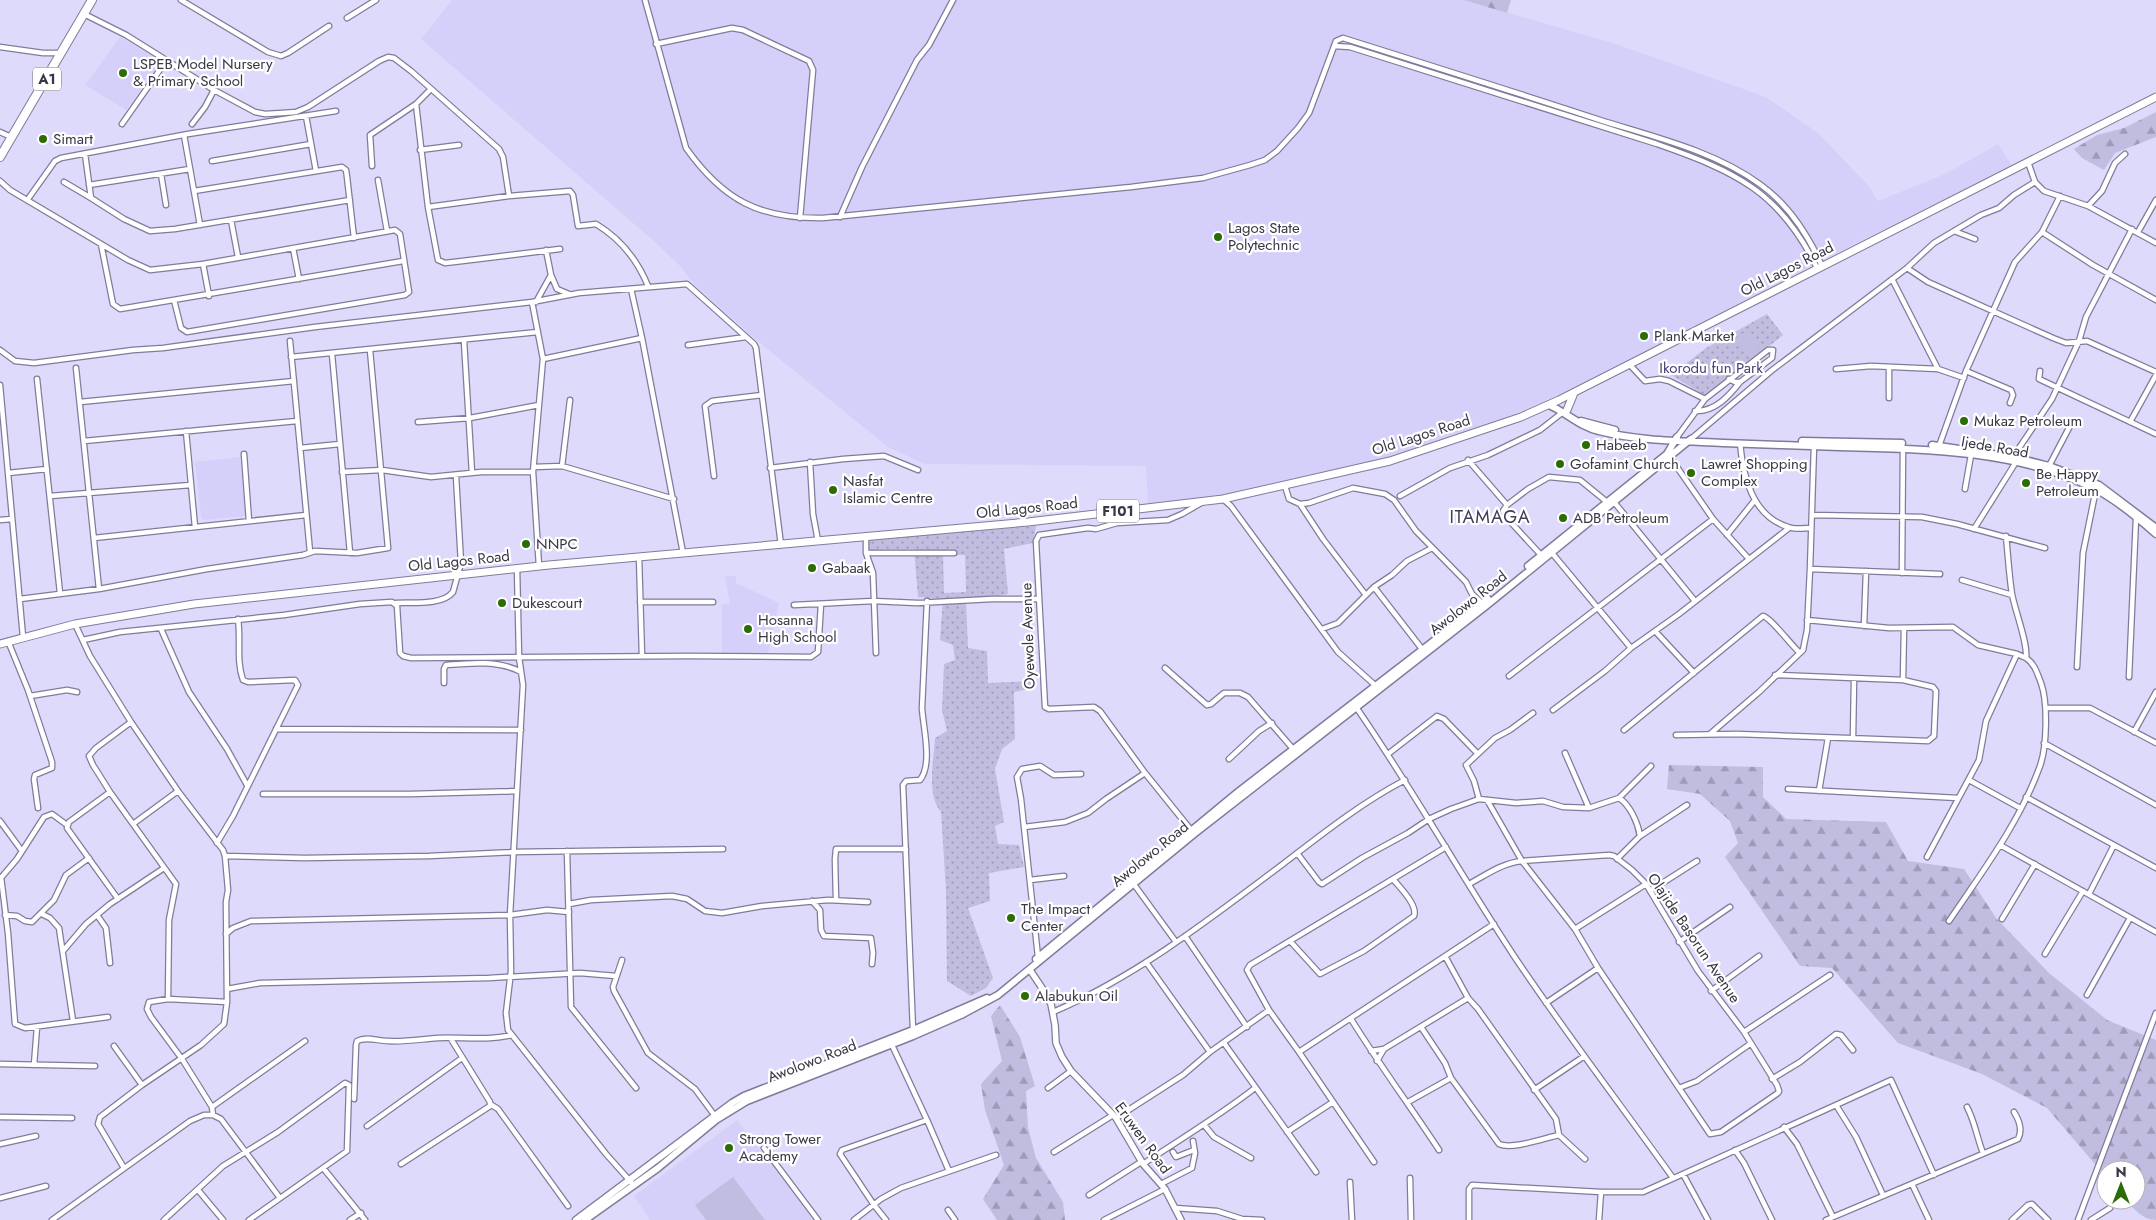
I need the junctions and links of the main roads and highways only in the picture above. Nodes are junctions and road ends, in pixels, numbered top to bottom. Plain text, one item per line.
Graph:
1 (92, 0) edge
2 (2156, 97) edge
3 (0, 157) edge
4 (1574, 393) junction
5 (1559, 400) junction
6 (1549, 405) junction
7 (1565, 411) junction
8 (1676, 439) junction
9 (1689, 440) junction
10 (1872, 445) junction
11 (2015, 460) junction
12 (1610, 502) junction
13 (2155, 526) edge
14 (2156, 534) edge
15 (0, 644) edge
16 (1355, 706) junction
17 (997, 993) junction
18 (991, 998) junction
19 (632, 1183) junction
20 (576, 1220) edge
21 (585, 1220) edge

1 - 3 highway, A1
2 - 4 main road, Old Lagos Road / F101
4 - 5 main road, Old Lagos Road / F101
4 - 7 main road
5 - 6 main road, Old Lagos Road / F101
5 - 7 main road
6 - 7 main road
6 - 15 main road, Old Lagos Road / F101
7 - 8 main road
8 - 9 main road
8 - 12 main road, Awolowo Road
9 - 10 main road
9 - 10 main road
9 - 12 main road, Awolowo Road
10 - 11 main road, Ijede Road
10 - 11 main road, Ijede Road
11 - 13 main road, Ijede Road
11 - 14 main road, Ijede Road
12 - 16 main road, Awolowo Road
12 - 16 main road, Awolowo Road
16 - 17 main road, Awolowo Road
16 - 17 main road, Awolowo Road
17 - 18 main road, Awolowo Road
18 - 19 main road, Awolowo Road
18 - 19 main road, Awolowo Road
19 - 20 main road, Awolowo Road
19 - 21 main road, Awolowo Road

